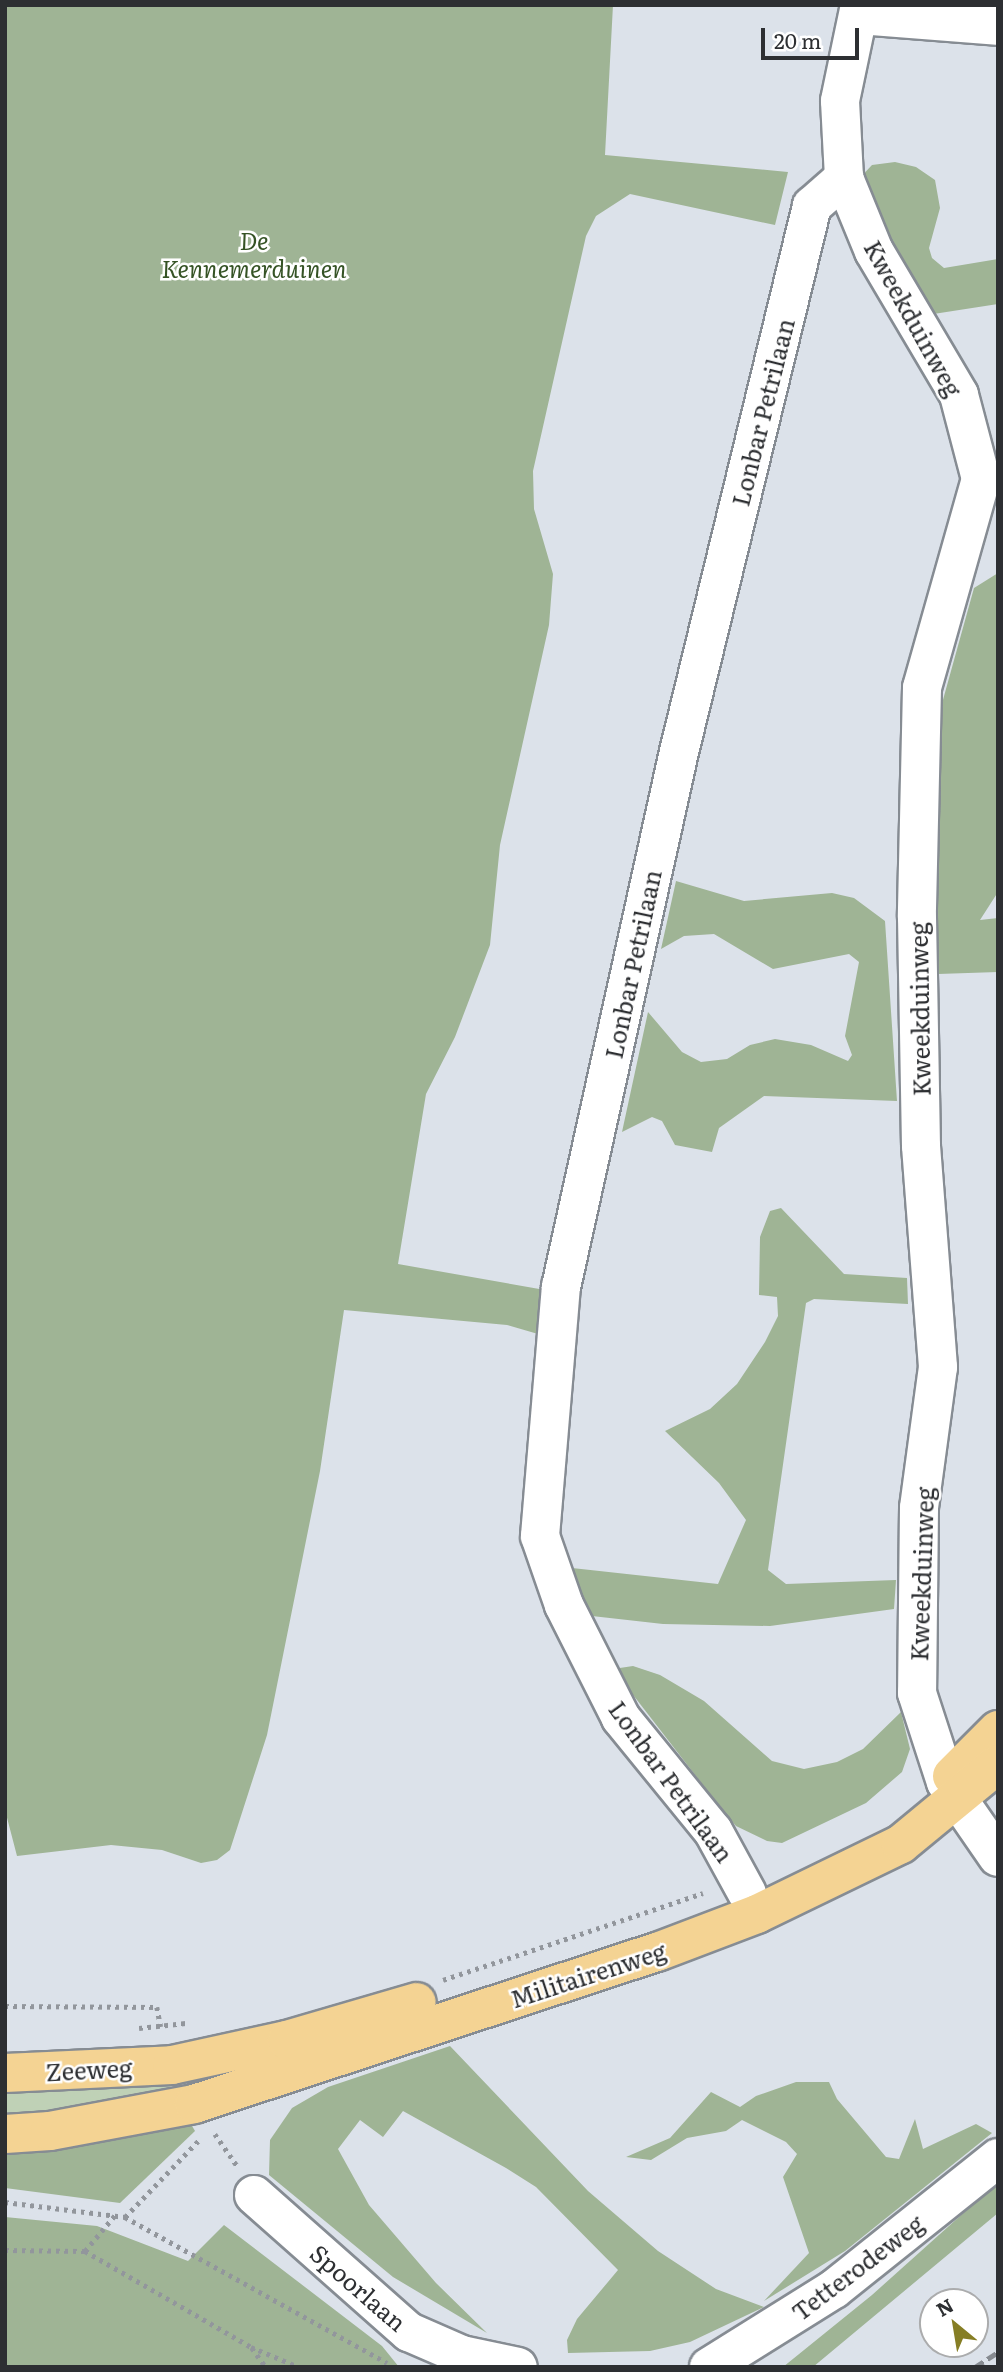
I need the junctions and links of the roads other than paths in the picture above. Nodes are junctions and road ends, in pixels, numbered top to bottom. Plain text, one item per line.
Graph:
1 (859, 10) edge
2 (998, 26) edge
3 (844, 178) junction
4 (998, 1730) edge
5 (998, 1764) edge
6 (951, 1792) junction
7 (998, 1857) edge
8 (745, 1886) junction
9 (172, 2065) joint
10 (5, 2073) edge
11 (145, 2116) joint
12 (5, 2134) edge
13 (998, 2158) edge
14 (254, 2195) road end
15 (518, 2367) edge
16 (709, 2367) edge

1 - 2 street
1 - 3 street
3 - 6 street, Kweekduinweg
3 - 8 street, Lonbar Petrilaan
4 - 6 main road, Militairenweg
5 - 6 main road, Militairenweg
6 - 7 street, Kweekduinweg
6 - 8 main road, Militairenweg
6 - 11 main road, Militairenweg
8 - 9 main road, Militairenweg
9 - 10 main road, Zeeweg
11 - 12 main road, Zeeweg
13 - 16 street, Tetterodeweg
14 - 15 street, Spoorlaan

